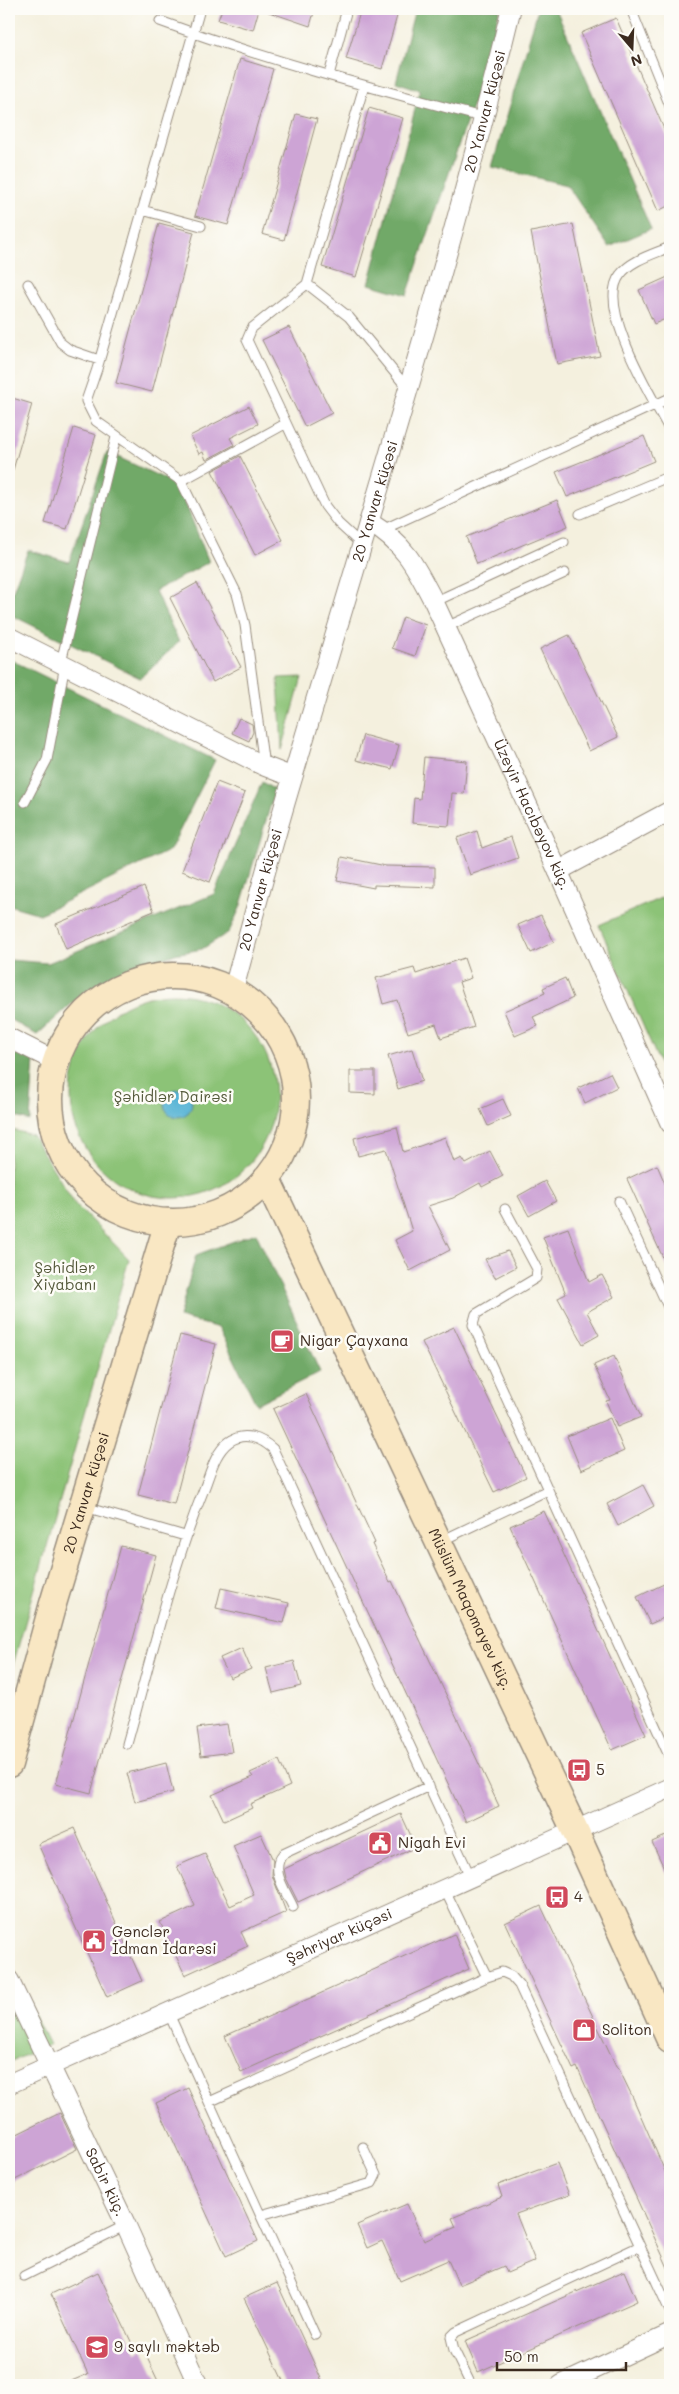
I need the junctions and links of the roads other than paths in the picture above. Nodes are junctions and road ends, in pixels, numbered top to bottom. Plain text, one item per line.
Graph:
1 (200, 9) edge
2 (347, 9) edge
3 (511, 9) edge
4 (631, 9) edge
5 (160, 21) dead end
6 (193, 34) junction
7 (329, 75) junction
8 (364, 86) junction
9 (670, 106) edge
10 (485, 118) junction
11 (142, 210) junction
12 (201, 226) dead end
13 (670, 247) edge
14 (28, 284) dead end
15 (307, 284) junction
16 (99, 360) junction
17 (408, 389) junction
18 (670, 398) edge
19 (656, 404) junction
20 (285, 424) junction
21 (670, 431) edge
22 (116, 437) junction
23 (670, 476) edge
24 (181, 481) junction
25 (580, 514) dead end
26 (375, 526) junction
27 (564, 542) dead end
28 (362, 545) junction
29 (565, 573) dead end
30 (434, 602) junction
31 (446, 627) junction
32 (9, 637) edge
33 (63, 663) junction
34 (264, 766) junction
35 (292, 777) junction
36 (25, 802) dead end
37 (670, 811) edge
38 (558, 871) junction
39 (233, 991) junction
40 (9, 1038) edge
41 (55, 1061) junction
42 (670, 1123) edge
43 (267, 1179) junction
44 (619, 1202) dead end
45 (505, 1210) dead end
46 (168, 1222) junction
47 (670, 1311) edge
48 (548, 1490) junction
49 (83, 1506) junction
50 (185, 1536) junction
51 (438, 1542) junction
52 (127, 1744) dead end
53 (670, 1758) edge
54 (9, 1764) edge
55 (429, 1786) junction
56 (670, 1788) edge
57 (575, 1831) junction
58 (471, 1878) junction
59 (446, 1890) junction
60 (293, 1907) dead end
61 (487, 1976) junction
62 (9, 1980) edge
63 (169, 2014) junction
64 (670, 2040) edge
65 (49, 2066) junction
66 (9, 2084) edge
67 (209, 2102) junction
68 (363, 2147) dead end
69 (261, 2215) junction
70 (126, 2225) junction
71 (640, 2246) junction
72 (24, 2276) dead end
73 (670, 2311) edge
74 (670, 2334) edge
75 (316, 2335) dead end
76 (198, 2385) edge
77 (471, 2385) edge
78 (561, 2385) edge

1 - 6 lane
2 - 7 lane
3 - 10 street, 20 Yanvar küçəsi
4 - 9 lane
5 - 6 lane
6 - 7 lane
6 - 11 lane
7 - 8 lane
8 - 10 lane
8 - 15 lane
10 - 17 street, 20 Yanvar küçəsi
11 - 12 lane
11 - 16 lane
13 - 19 lane
14 - 16 lane
15 - 17 lane
15 - 20 lane
16 - 22 lane
17 - 26 street, 20 Yanvar küçəsi
18 - 19 lane
19 - 21 lane
19 - 26 lane
20 - 24 lane
20 - 28 lane
22 - 24 lane
22 - 33 lane
23 - 25 lane
24 - 34 lane
26 - 28 street, 20 Yanvar küçəsi
26 - 30 street, Üzeyir Hacıbəyov küç.
27 - 30 lane
28 - 35 street, 20 Yanvar küçəsi
29 - 31 lane
30 - 31 street, Üzeyir Hacıbəyov küç.
31 - 38 street, Üzeyir Hacıbəyov küç.
32 - 33 street
33 - 34 street
33 - 36 lane
34 - 35 street
35 - 39 street, 20 Yanvar küçəsi
37 - 38 street
38 - 42 street, Üzeyir Hacıbəyov küç.
39 - 41 main road
39 - 43 main road
40 - 41 street
41 - 46 main road
43 - 46 main road
43 - 51 main road, Müslüm Maqomayev küç.
44 - 47 lane
45 - 48 lane
46 - 49 main road, 20 Yanvar küçəsi
48 - 51 lane
48 - 53 lane
49 - 50 lane
49 - 54 main road, 20 Yanvar küçəsi
50 - 52 lane
50 - 55 lane
51 - 57 main road, Müslüm Maqomayev küç.
55 - 58 lane
55 - 60 lane
56 - 57 street, Şəhriyar küçəsi
57 - 58 street, Şəhriyar küçəsi
57 - 64 main road, Müslüm Maqomayev küç.
58 - 59 street, Şəhriyar küçəsi
59 - 61 lane
59 - 63 street, Şəhriyar küçəsi
61 - 67 lane
61 - 71 lane
62 - 65 street, Sabir küç.
63 - 65 street, Şəhriyar küçəsi
63 - 67 lane
65 - 66 street, Şəhriyar küçəsi
65 - 70 street, Sabir küç.
67 - 69 lane
68 - 69 lane
69 - 75 lane
70 - 72 lane
70 - 76 street, Sabir küç.
71 - 73 lane
71 - 77 lane
74 - 78 street

